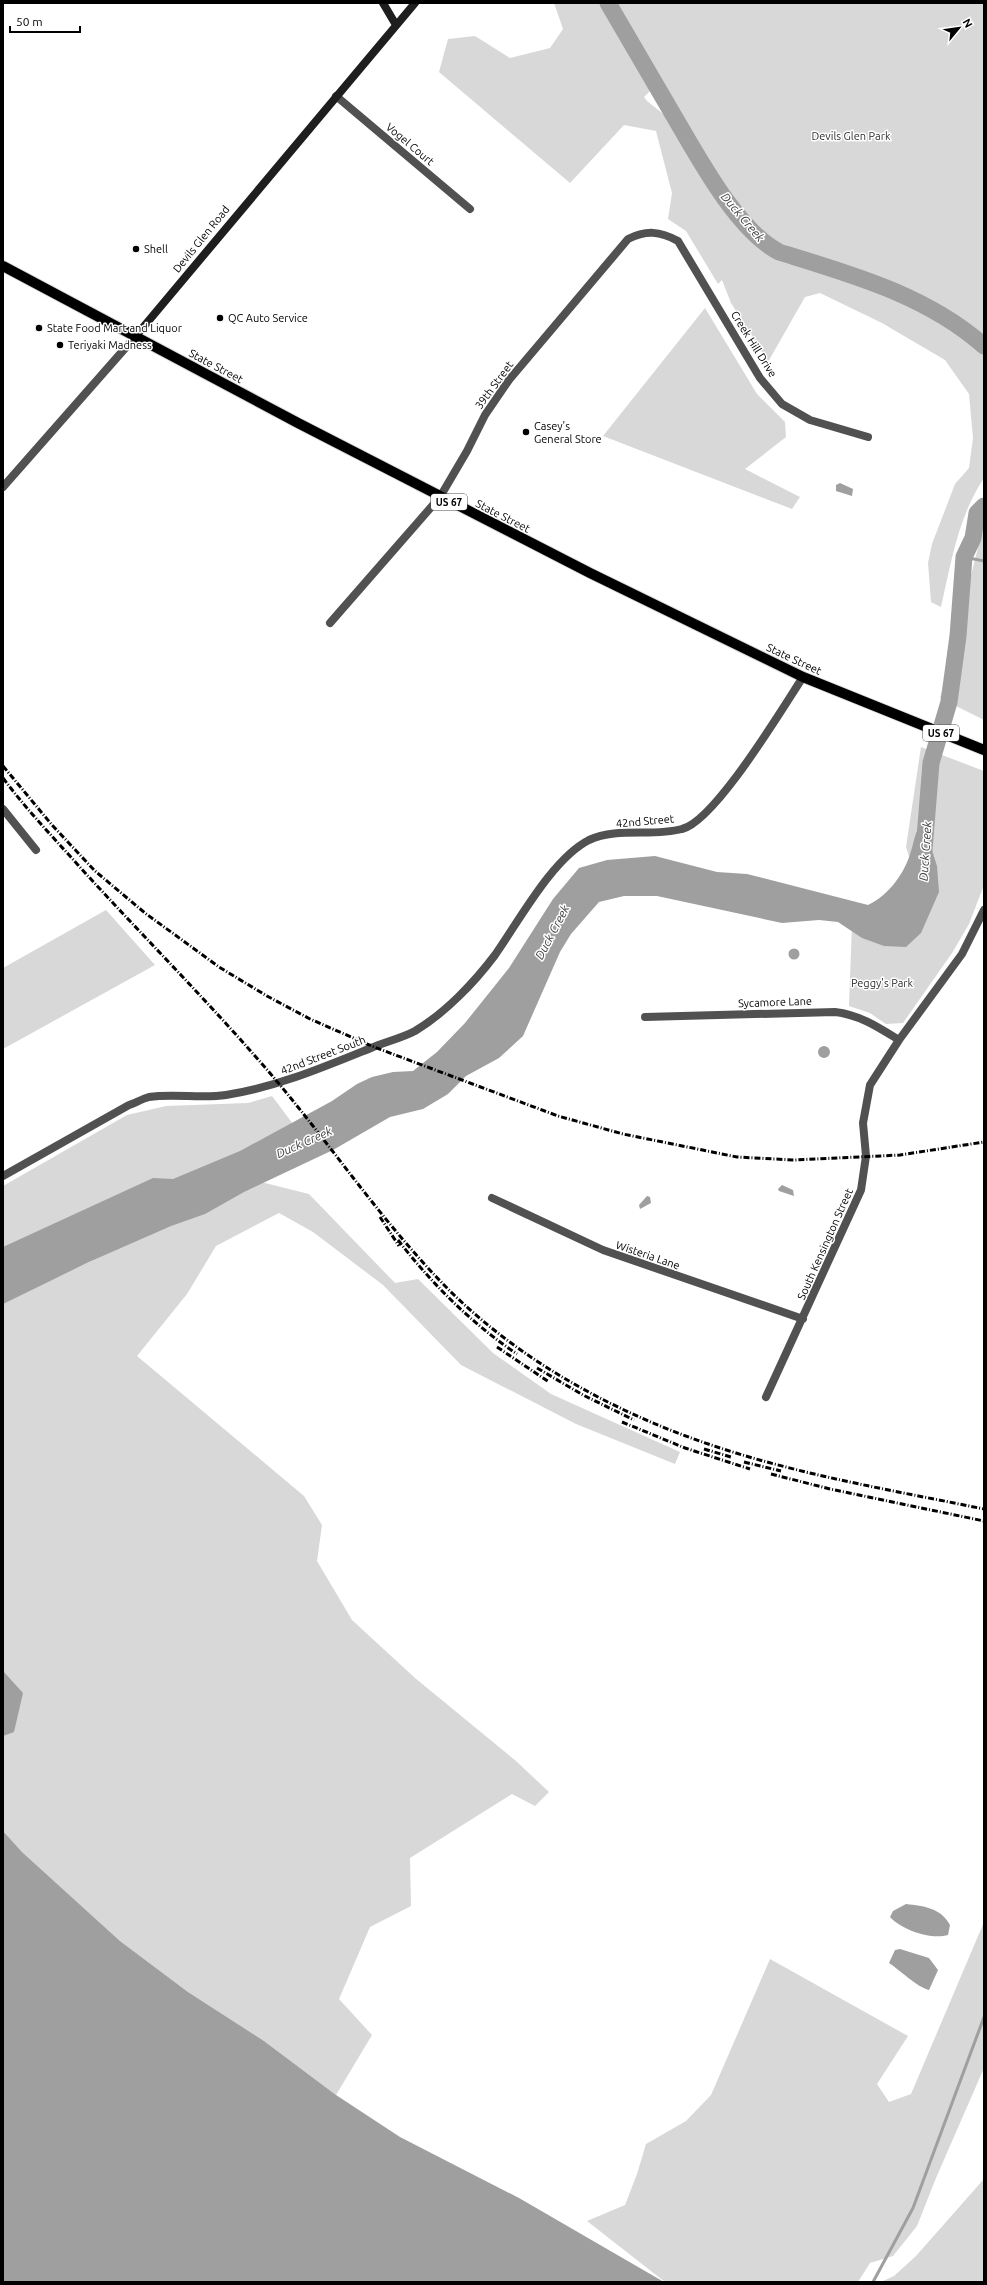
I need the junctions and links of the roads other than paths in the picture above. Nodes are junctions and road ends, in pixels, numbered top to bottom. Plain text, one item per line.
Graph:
1 (383, 3) edge
2 (415, 3) edge
3 (396, 25) junction
4 (336, 96) junction
5 (470, 209) dead end
6 (3, 266) edge
7 (699, 276) joint
8 (135, 337) junction
9 (868, 437) dead end
10 (3, 486) edge
11 (440, 497) junction
12 (330, 623) dead end
13 (803, 677) junction
14 (981, 749) edge
15 (3, 809) edge
16 (36, 850) dead end
17 (984, 910) edge
18 (478, 974) joint
19 (645, 1017) dead end
20 (898, 1040) junction
21 (3, 1176) edge
22 (492, 1198) dead end
23 (803, 1319) junction
24 (766, 1397) dead end

1 - 3 main road
2 - 3 main road, Devils Glen Road
3 - 4 main road, Devils Glen Road
4 - 5 street, Vogel Court
4 - 8 main road, Devils Glen Road
6 - 8 main road, State Street / US 67
7 - 9 street, Creek Hill Drive
7 - 11 street, 39th Street
8 - 10 street, Devils Glen Road
8 - 11 main road, State Street / US 67
11 - 12 street, 39th Street
11 - 13 main road, State Street / US 67
13 - 14 main road, State Street / US 67
13 - 18 street, 42nd Street
15 - 16 street
17 - 20 street, South Kensington Street
18 - 21 street, 42nd Street South
19 - 20 street, Sycamore Lane
20 - 23 street, South Kensington Street
22 - 23 street, Wisteria Lane
23 - 24 street, South Kensington Street

